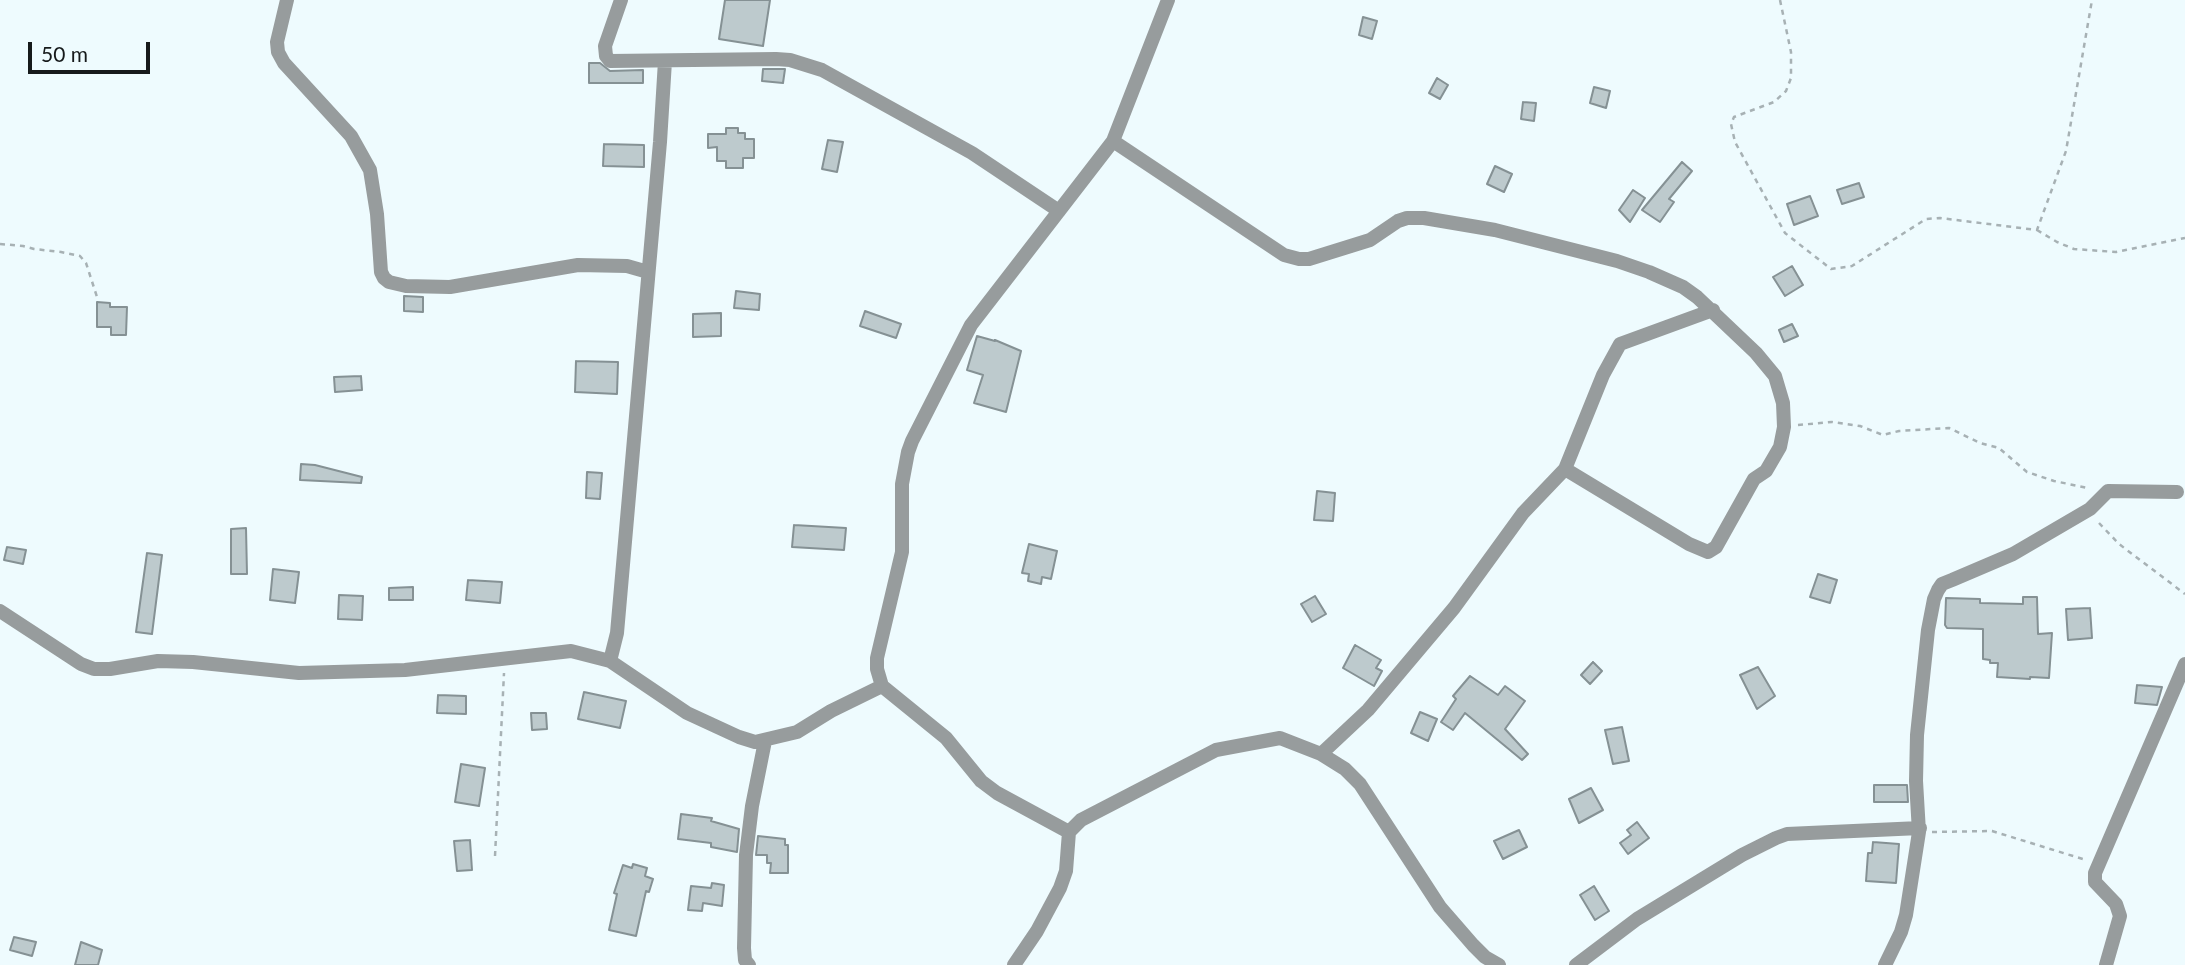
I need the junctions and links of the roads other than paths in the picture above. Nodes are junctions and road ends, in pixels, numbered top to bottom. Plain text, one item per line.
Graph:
1 (287, 0) edge
2 (621, 0) edge
3 (1168, 0) edge
4 (665, 61) junction
5 (1113, 141) junction
6 (1059, 211) junction
7 (648, 272) junction
8 (1713, 310) junction
9 (1565, 469) junction
10 (2177, 492) dead end
11 (0, 611) edge
12 (610, 661) junction
13 (2185, 664) edge
14 (882, 686) junction
15 (765, 741) junction
16 (1321, 754) junction
17 (1920, 830) junction
18 (1069, 832) junction
19 (749, 965) edge
20 (1014, 965) edge
21 (1499, 965) edge
22 (1576, 965) edge
23 (1885, 965) edge
24 (2106, 965) edge

1 - 7 street
2 - 4 street
3 - 5 street
4 - 6 street
4 - 7 street
5 - 6 street
5 - 8 street
6 - 14 street
7 - 12 street
8 - 9 street
8 - 9 street
9 - 16 street
10 - 17 street
11 - 12 street
12 - 15 street
13 - 24 street
14 - 15 street
14 - 18 street
15 - 19 street
16 - 18 street
16 - 21 street
17 - 22 street
17 - 23 street
18 - 20 street

